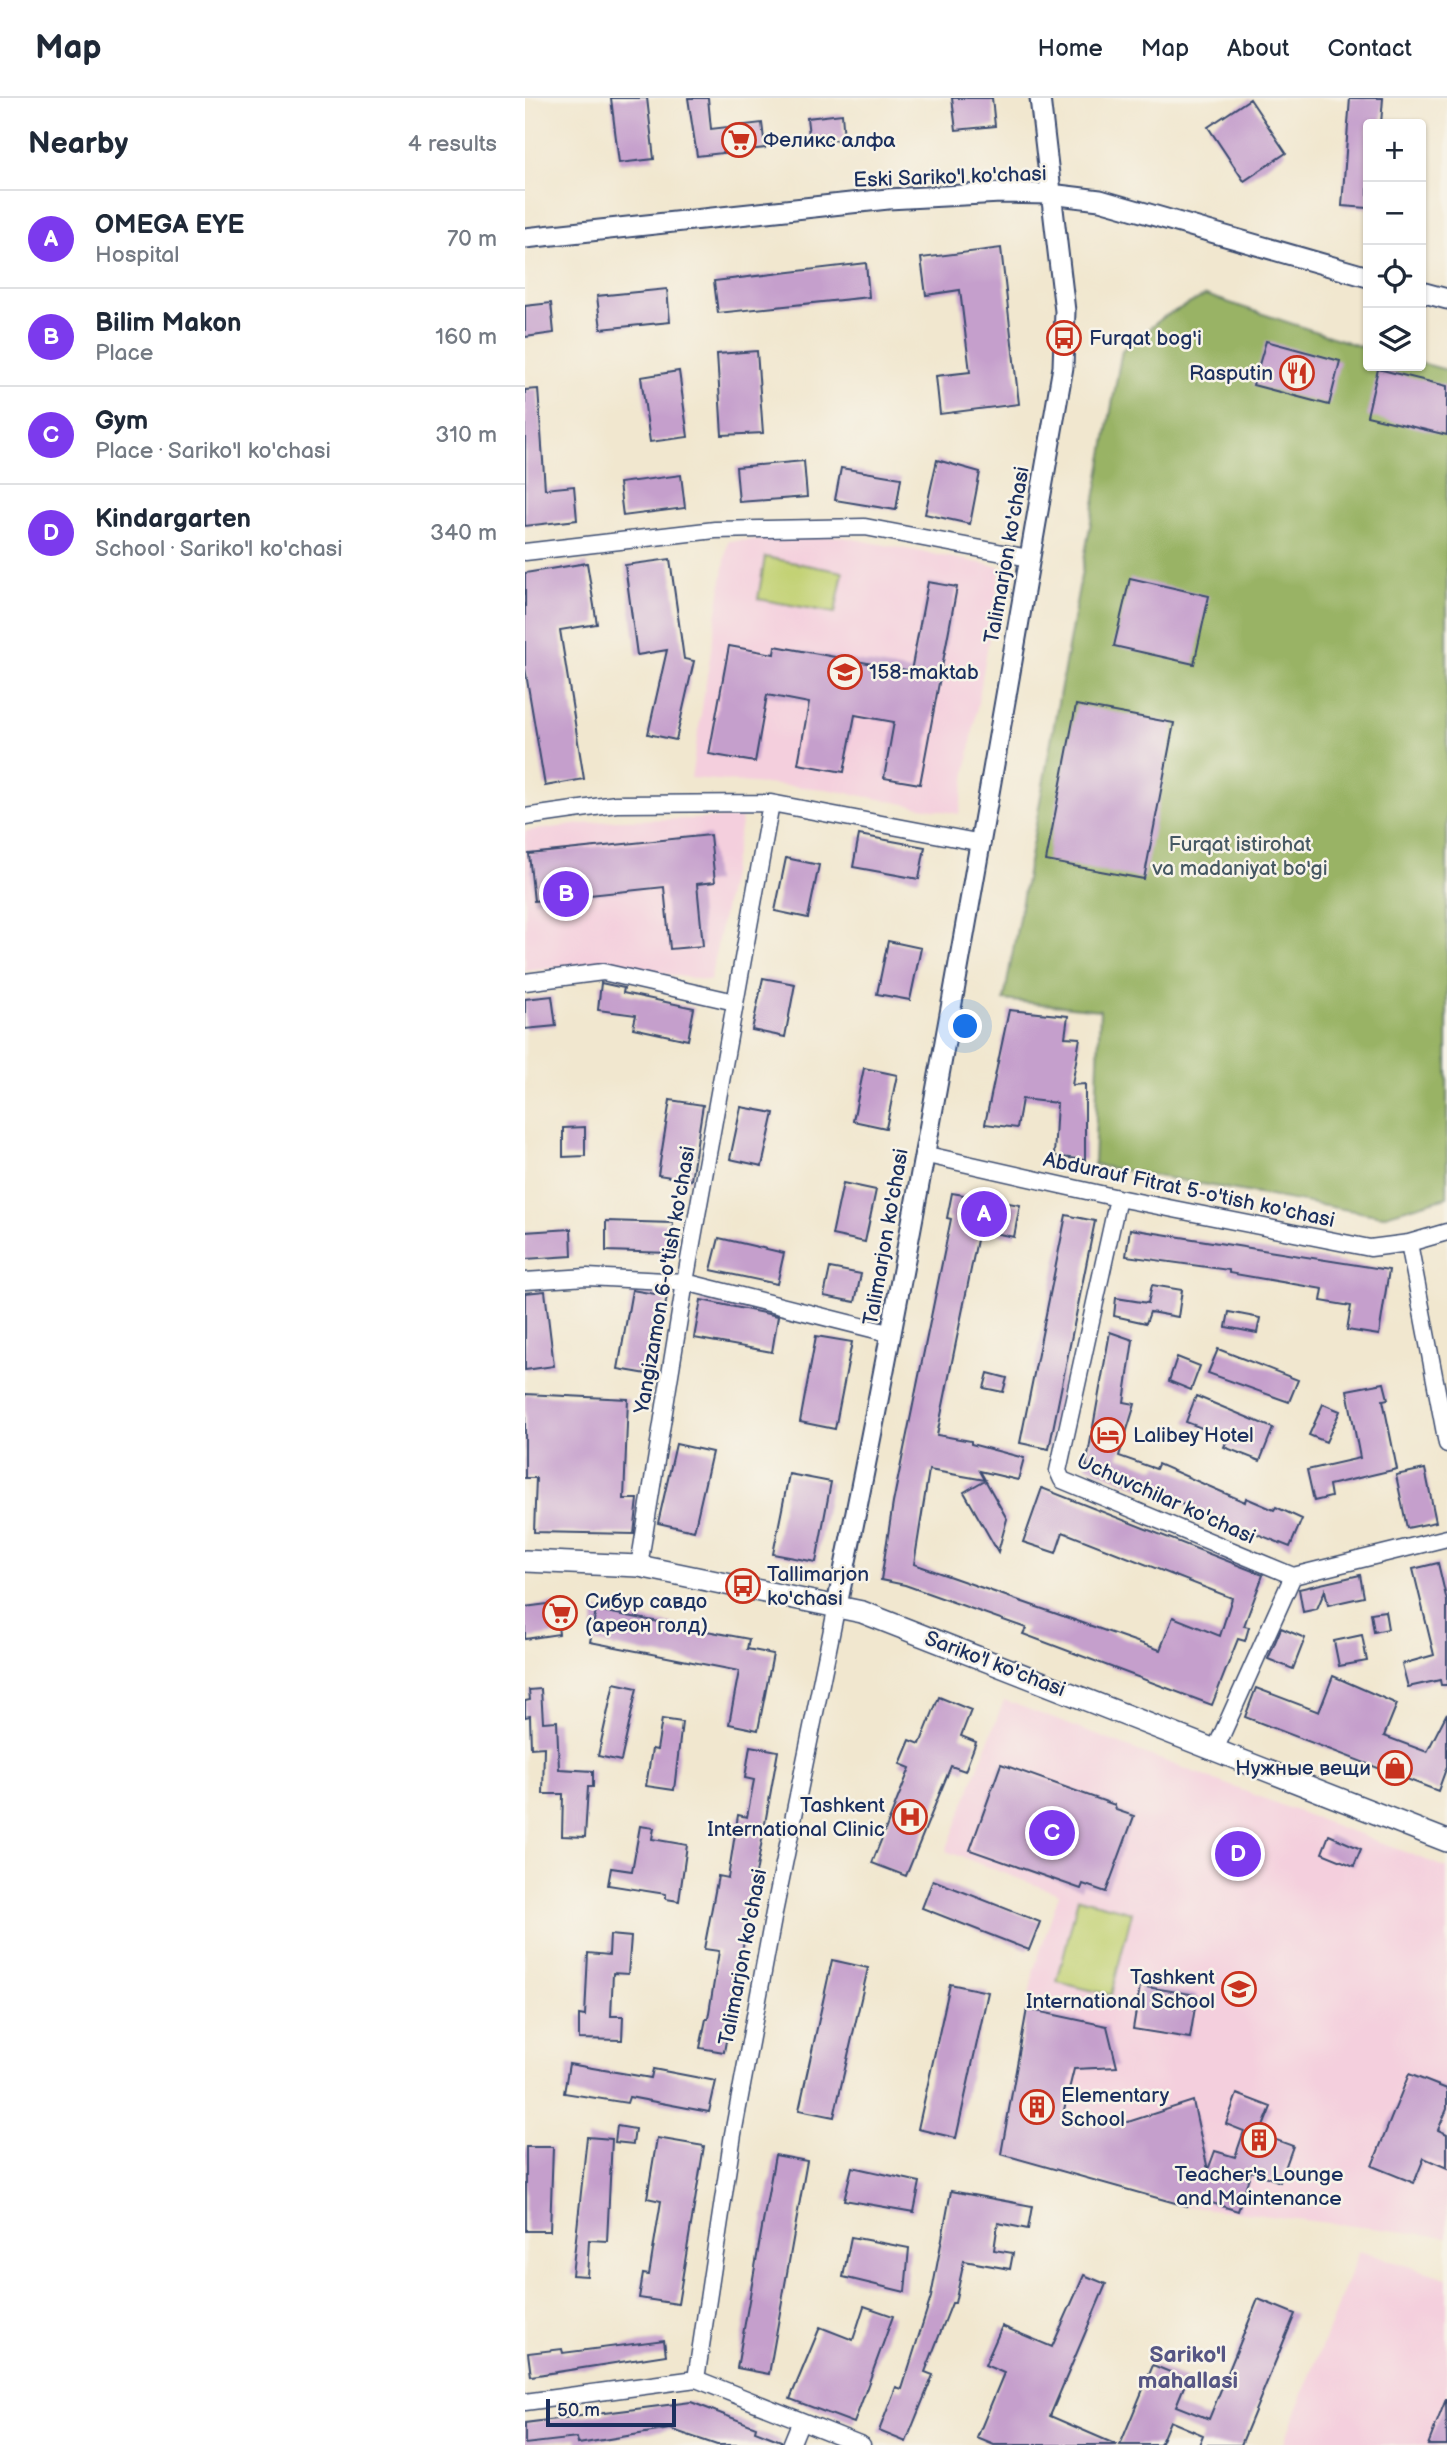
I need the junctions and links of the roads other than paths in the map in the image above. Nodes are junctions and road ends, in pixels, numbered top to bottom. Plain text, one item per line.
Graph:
1 (1039, 98) edge
2 (1050, 194) junction
3 (525, 238) edge
4 (1363, 276) edge
5 (1426, 293) edge
6 (1447, 299) edge
7 (525, 552) edge
8 (1030, 558) junction
9 (771, 803) junction
10 (525, 817) edge
11 (982, 843) junction
12 (525, 982) edge
13 (735, 1002) junction
14 (923, 1154) junction
15 (1118, 1198) junction
16 (1447, 1232) edge
17 (1409, 1243) junction
18 (525, 1281) edge
19 (685, 1282) junction
20 (892, 1334) junction
21 (1446, 1434) edge
22 (1447, 1538) edge
23 (525, 1561) edge
24 (639, 1566) junction
25 (1293, 1576) junction
26 (837, 1605) junction
27 (1215, 1750) junction
28 (1447, 1840) edge
29 (696, 2379) junction
30 (525, 2402) edge
31 (800, 2423) junction
32 (791, 2445) edge
33 (862, 2445) edge

1 - 2 street, Talimarjon ko'chasi
2 - 3 street, Eski Sariko'l ko'chasi
2 - 4 street, Eski Sariko'l ko'chasi
2 - 8 street, Talimarjon ko'chasi
5 - 6 street
7 - 8 street
8 - 11 street, Talimarjon ko'chasi
9 - 10 street
9 - 11 street
9 - 13 street, Yangizamon 6-o'tish ko'chasi
11 - 14 street, Talimarjon ko'chasi
12 - 13 street
13 - 19 street, Yangizamon 6-o'tish ko'chasi
14 - 15 street, Abdurauf Fitrat 5-o'tish ko'chasi
14 - 20 street, Talimarjon ko'chasi
15 - 17 street, Abdurauf Fitrat 5-o'tish ko'chasi
15 - 25 street, Uchuvchilar ko'chasi
16 - 17 street, Abdurauf Fitrat 5-o'tish ko'chasi
17 - 21 street
18 - 19 street
19 - 20 street
19 - 24 street, Yangizamon 6-o'tish ko'chasi
20 - 26 street, Talimarjon ko'chasi
22 - 25 street
23 - 24 main road, Sariko'l ko'chasi
24 - 26 main road, Sariko'l ko'chasi
25 - 27 street
26 - 27 main road, Sariko'l ko'chasi
26 - 29 street, Talimarjon ko'chasi
27 - 28 main road, Sariko'l ko'chasi
29 - 30 street
29 - 31 street
31 - 32 street
31 - 33 street

